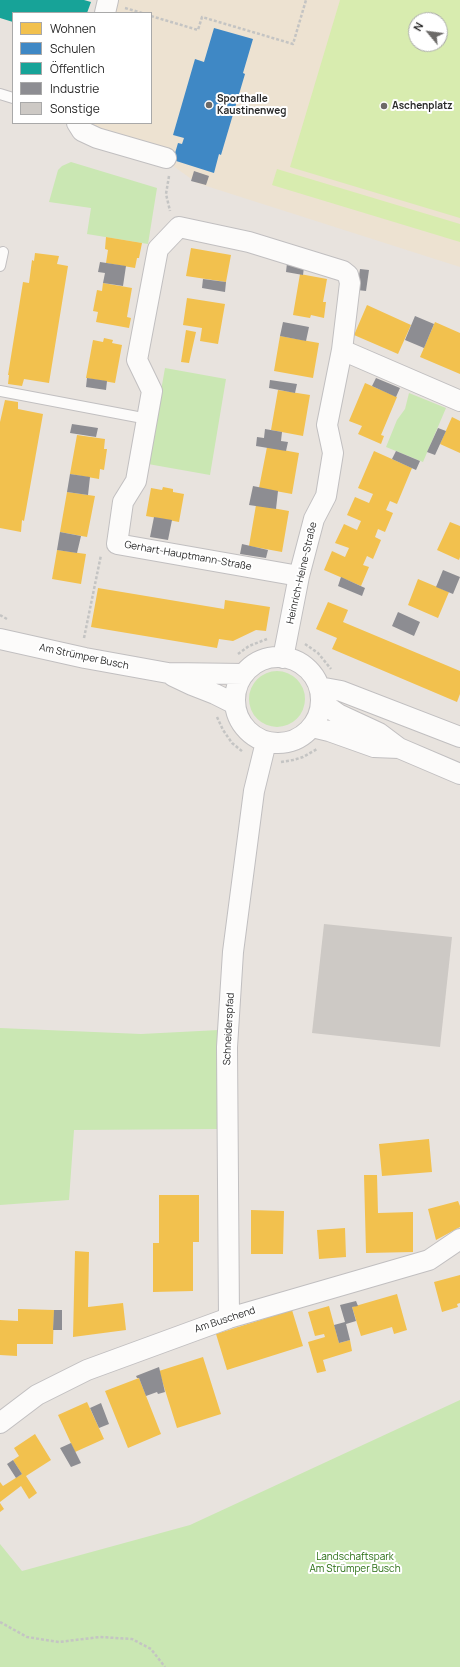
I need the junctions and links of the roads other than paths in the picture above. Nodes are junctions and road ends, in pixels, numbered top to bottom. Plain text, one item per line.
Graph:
1 (108, 0) edge
2 (105, 12) edge
3 (0, 94) edge
4 (12, 98) edge
5 (78, 124) edge
6 (168, 165) road end
7 (3, 252) dead end
8 (0, 266) edge
9 (350, 283) joint
10 (342, 350) junction
11 (0, 391) edge
12 (460, 401) edge
13 (148, 419) junction
14 (300, 576) junction
15 (0, 639) edge
16 (283, 658) junction
17 (168, 673) junction
18 (244, 674) junction
19 (320, 695) junction
20 (234, 704) junction
21 (320, 729) junction
22 (459, 734) edge
23 (399, 748) junction
24 (264, 751) junction
25 (460, 774) edge
26 (460, 1239) edge
27 (228, 1318) junction
28 (0, 1423) edge

1 - 2 street
3 - 4 lane
5 - 6 street
7 - 8 lane
9 - 10 street, Heinrich-Heine-Straße
9 - 13 street, Gerhart-Hauptmann-Straße
10 - 12 street
10 - 14 street, Heinrich-Heine-Straße
11 - 13 lane
13 - 14 street, Gerhart-Hauptmann-Straße
14 - 16 street, Heinrich-Heine-Straße
15 - 17 street, Am Strümper Busch
16 - 18 street
16 - 19 street
17 - 18 street, Am Strümper Busch
17 - 20 street, Am Strümper Busch
18 - 20 street
19 - 21 street
19 - 22 street
19 - 23 street
20 - 24 street
21 - 23 street
21 - 24 street
23 - 25 street
24 - 27 street, Schneiderspfad
26 - 27 street, Am Buschend
27 - 28 street, Am Buschend

